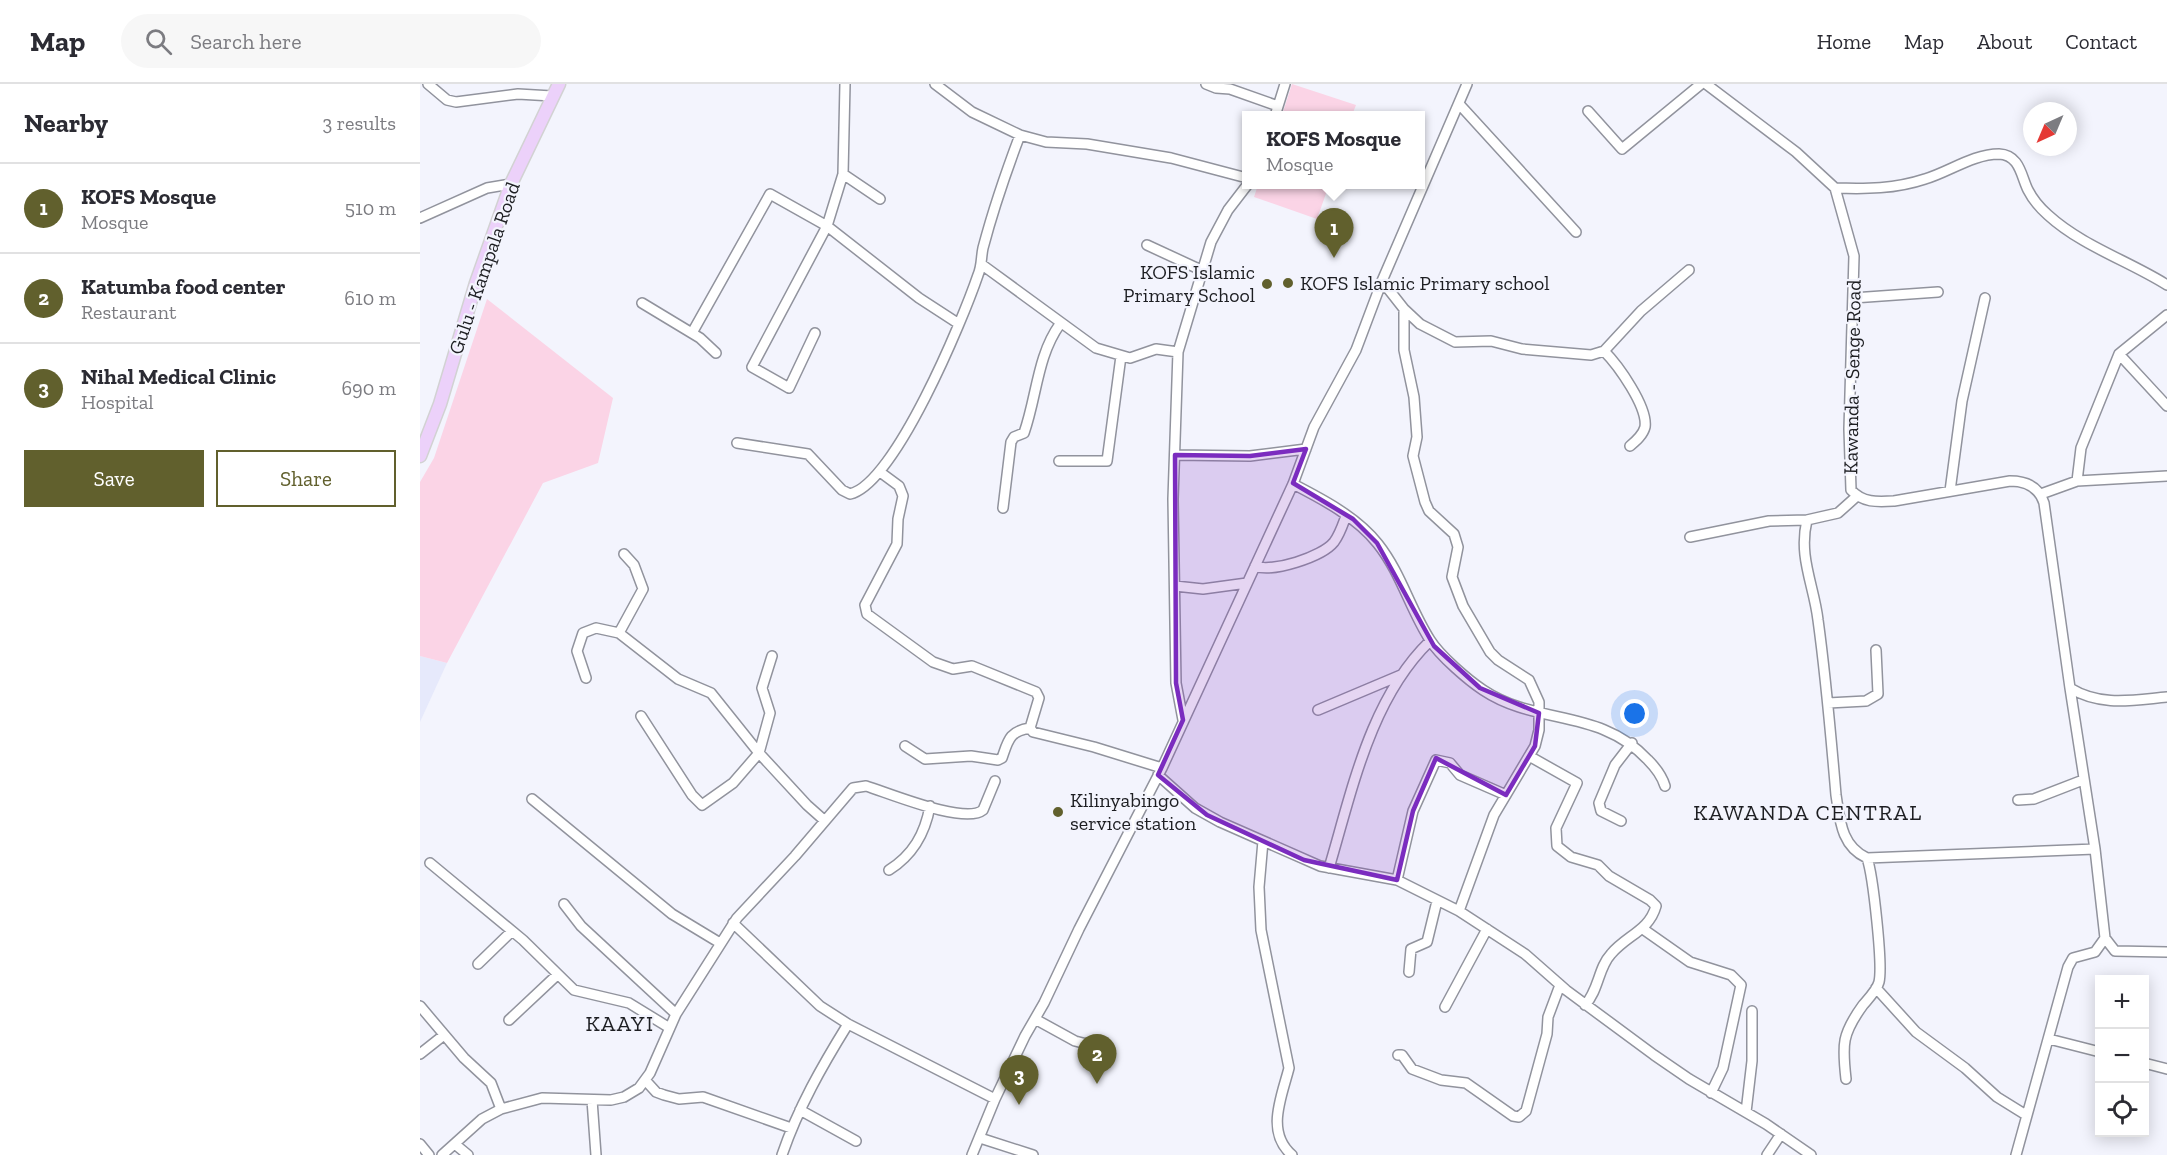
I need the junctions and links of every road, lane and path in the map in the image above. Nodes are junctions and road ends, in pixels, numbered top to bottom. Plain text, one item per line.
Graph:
1 (428, 84) edge
2 (559, 84) edge
3 (845, 84) edge
4 (935, 84) edge
5 (1206, 84) edge
6 (1285, 84) edge
7 (1467, 84) edge
8 (1701, 84) edge
9 (1706, 84) edge
10 (552, 96) junction
11 (1460, 105) junction
12 (1276, 111) edge
13 (1588, 111) dead end
14 (1020, 135) junction
15 (843, 174) junction
16 (1242, 177) edge
17 (512, 184) junction
18 (1425, 184) edge
19 (1835, 188) junction
20 (1245, 189) edge
21 (1423, 189) edge
22 (880, 199) dead end
23 (420, 218) edge
24 (826, 226) junction
25 (1576, 232) dead end
26 (1147, 245) dead end
27 (981, 264) junction
28 (1201, 270) junction
29 (1689, 270) dead end
30 (1382, 281) junction
31 (2167, 285) edge
32 (1938, 292) dead end
33 (1853, 298) junction
34 (1985, 298) dead end
35 (642, 303) dead end
36 (1404, 309) junction
37 (2167, 315) edge
38 (959, 324) junction
39 (1060, 324) junction
40 (692, 333) junction
41 (815, 333) dead end
42 (1604, 351) junction
43 (716, 352) dead end
44 (1178, 352) junction
45 (2119, 354) junction
46 (1120, 356) junction
47 (2167, 406) edge
48 (737, 443) dead end
49 (1630, 446) dead end
50 (1306, 449) junction
51 (1175, 455) junction
52 (420, 456) edge
53 (1059, 461) dead end
54 (880, 472) junction
55 (2167, 476) edge
56 (2077, 481) junction
57 (1293, 484) junction
58 (1950, 491) junction
59 (2041, 494) junction
60 (1857, 496) junction
61 (1003, 508) dead end
62 (1346, 516) junction
63 (1807, 520) junction
64 (1690, 537) dead end
65 (624, 554) dead end
66 (1255, 566) junction
67 (1247, 583) junction
68 (1175, 586) junction
69 (619, 633) junction
70 (1430, 641) junction
71 (1876, 650) dead end
72 (772, 656) dead end
73 (1401, 675) junction
74 (586, 678) dead end
75 (2070, 688) junction
76 (2167, 697) edge
77 (1828, 703) junction
78 (1318, 710) dead end
79 (1539, 713) junction
80 (641, 716) dead end
81 (1183, 720) junction
82 (1030, 728) junction
83 (1632, 743) junction
84 (905, 746) dead end
85 (759, 753) junction
86 (1529, 756) junction
87 (1160, 772) junction
88 (2083, 780) junction
89 (995, 781) dead end
90 (1665, 786) dead end
91 (1506, 795) junction
92 (532, 799) dead end
93 (2018, 800) dead end
94 (930, 806) junction
95 (825, 821) junction
96 (1621, 821) dead end
97 (1263, 842) junction
98 (2095, 849) junction
99 (1867, 858) junction
100 (430, 863) dead end
101 (1329, 868) junction
102 (889, 870) dead end
103 (1397, 880) junction
104 (1437, 901) junction
105 (564, 904) dead end
106 (1459, 911) junction
107 (733, 923) junction
108 (1487, 928) junction
109 (1643, 929) junction
110 (512, 931) junction
111 (2105, 938) junction
112 (720, 943) junction
113 (2167, 952) edge
114 (478, 964) dead end
115 (1409, 972) dead end
116 (557, 975) junction
117 (1560, 985) junction
118 (1876, 988) junction
119 (1585, 1005) junction
120 (420, 1006) edge
121 (1445, 1007) dead end
122 (1752, 1011) dead end
123 (676, 1014) junction
124 (509, 1020) dead end
125 (1035, 1020) junction
126 (848, 1024) junction
127 (668, 1027) junction
128 (444, 1035) junction
129 (2049, 1039) junction
130 (1110, 1050) dead end
131 (2095, 1051) edge
132 (420, 1054) edge
133 (1398, 1055) dead end
134 (2149, 1064) edge
135 (2167, 1069) edge
136 (1846, 1079) dead end
137 (646, 1081) junction
138 (1711, 1093) junction
139 (994, 1099) junction
140 (592, 1100) junction
141 (501, 1108) junction
142 (800, 1110) junction
143 (1746, 1112) junction
144 (2026, 1115) junction
145 (791, 1128) junction
146 (1781, 1134) junction
147 (980, 1138) junction
148 (856, 1141) dead end
149 (420, 1144) edge
150 (456, 1145) junction
151 (429, 1155) edge
152 (442, 1155) edge
153 (468, 1155) edge
154 (596, 1155) edge
155 (782, 1155) edge
156 (972, 1155) edge
157 (1033, 1155) edge
158 (1292, 1155) edge
159 (1767, 1155) edge
160 (1811, 1155) edge
161 (2016, 1155) edge

1 - 10 street
2 - 10 main road, Gulu - Kampala Road
3 - 15 street
4 - 14 street
5 - 12 street
6 - 12 street
7 - 11 street
8 - 13 street
9 - 19 street
10 - 17 main road, Gulu - Kampala Road
11 - 18 street
11 - 25 street
14 - 16 street
14 - 27 street
15 - 22 street
15 - 24 street
17 - 23 street
17 - 52 main road, Gulu - Kampala Road
19 - 31 street
19 - 33 street, Kawanda - Senge Road
20 - 28 street
21 - 30 street
24 - 38 street
24 - 40 street
24 - 41 street
26 - 28 street
27 - 38 street
27 - 39 street
28 - 44 street
29 - 42 street
30 - 36 street
30 - 50 street
32 - 33 street
33 - 60 street, Kawanda - Senge Road
34 - 58 street
35 - 40 street
36 - 42 street
36 - 79 street
37 - 45 street
38 - 54 street
39 - 46 street
39 - 61 street
40 - 43 street
42 - 49 street
44 - 46 street
44 - 51 street
45 - 47 street
45 - 56 street
46 - 53 street
48 - 54 street
50 - 51 street
50 - 57 street
51 - 68 street
54 - 82 street
55 - 56 street
56 - 59 street
57 - 62 street
57 - 66 street
58 - 59 street, Kawanda - Senge Road
58 - 60 street, Kawanda - Senge Road
59 - 75 street
60 - 63 street
62 - 66 street
62 - 70 street
63 - 64 street
63 - 77 street
65 - 69 street
66 - 67 street
67 - 68 street
67 - 81 street
68 - 81 street
69 - 74 street
69 - 85 street
70 - 73 street
70 - 79 street
71 - 77 street
72 - 85 street
73 - 78 street
73 - 101 street
75 - 76 street
75 - 88 street
77 - 99 street
79 - 83 street
79 - 86 street
80 - 85 street
81 - 87 street
82 - 84 street
82 - 87 street
83 - 90 street
83 - 96 street
85 - 95 street
86 - 91 street
86 - 109 street
87 - 97 street
87 - 125 street
88 - 93 street
88 - 98 street
89 - 94 street
91 - 103 street
91 - 106 street
92 - 112 street
94 - 95 street
94 - 102 street
95 - 107 street
97 - 101 street
97 - 158 street
98 - 99 street
98 - 111 street
99 - 118 street
100 - 110 street
101 - 103 street
103 - 104 street
104 - 106 street
104 - 115 street
105 - 123 street
106 - 108 street
107 - 112 street
107 - 126 street
108 - 117 street
108 - 121 street
109 - 119 street
109 - 138 street
110 - 114 street
110 - 116 street
111 - 113 street
111 - 129 street
112 - 123 street
116 - 124 street
116 - 127 street
117 - 119 street
117 - 133 street
118 - 136 street
118 - 144 street
119 - 138 street
120 - 128 street
122 - 143 street
123 - 127 street
125 - 130 street
125 - 139 street
126 - 139 street
126 - 142 street
127 - 137 street
128 - 132 street
128 - 141 street
129 - 131 street
129 - 144 street
134 - 135 street
137 - 140 street
137 - 145 street
138 - 143 street
139 - 147 street
140 - 141 street
140 - 154 street
141 - 150 street
142 - 145 street
142 - 148 street
143 - 146 street
144 - 161 street
145 - 155 street
146 - 159 street
146 - 160 street
147 - 156 street
147 - 157 street
149 - 151 street
150 - 152 street
150 - 153 street

